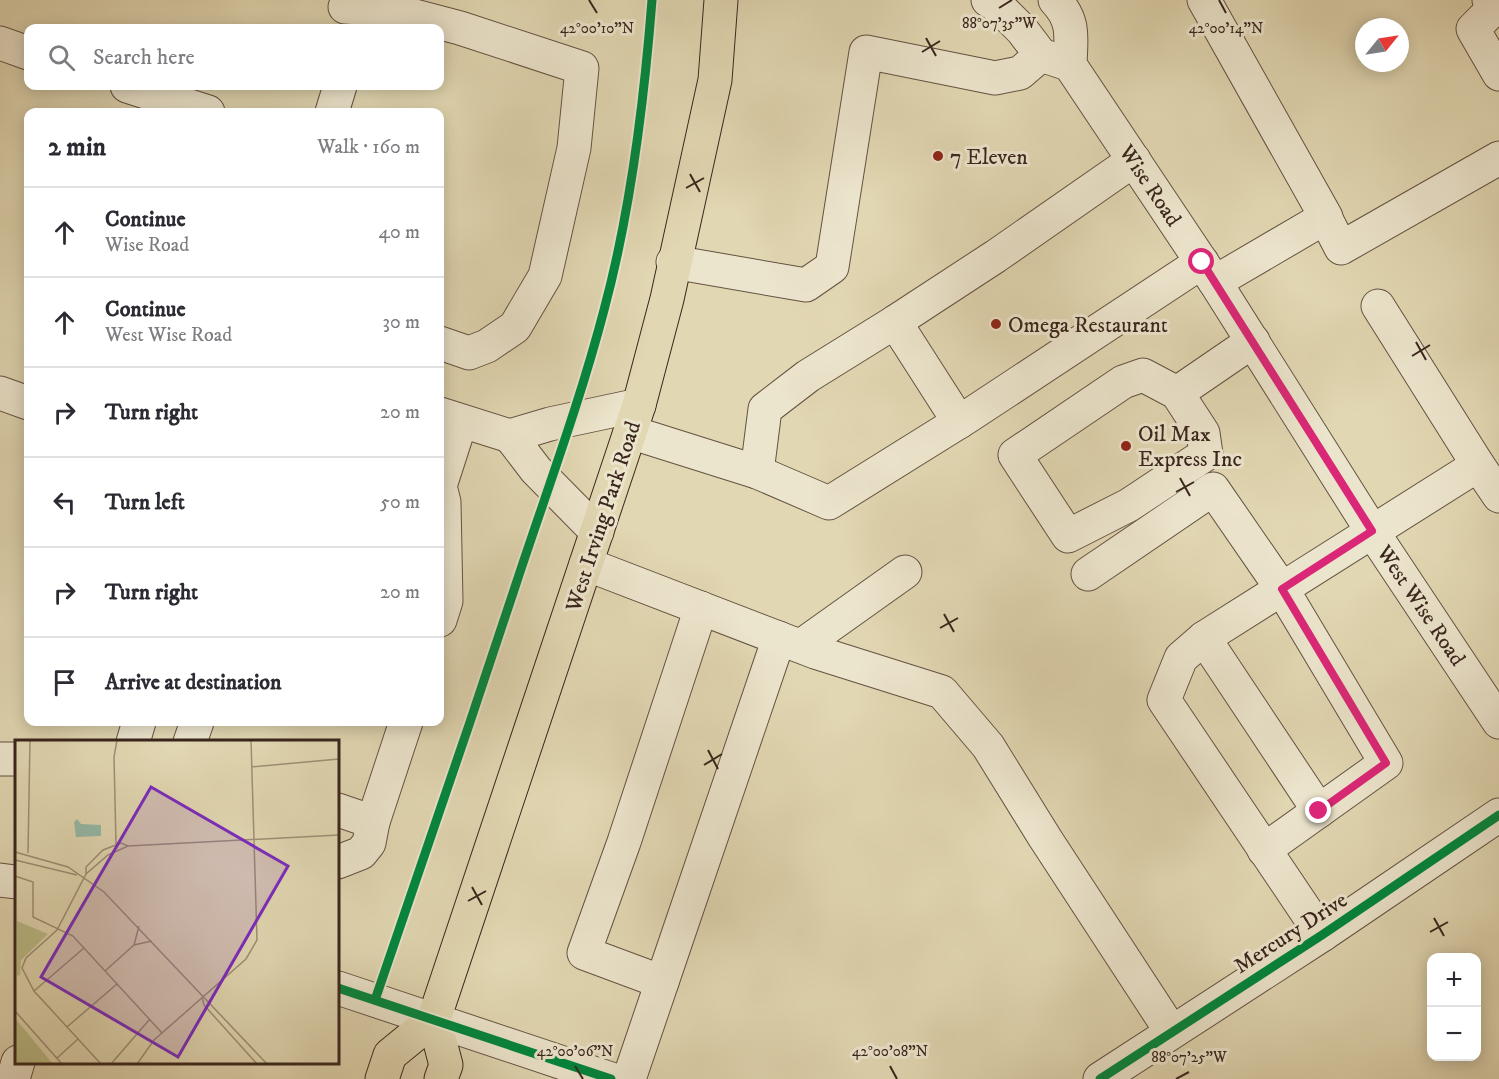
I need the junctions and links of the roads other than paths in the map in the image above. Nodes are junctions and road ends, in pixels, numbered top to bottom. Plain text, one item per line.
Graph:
1 (721, 0) edge
2 (988, 0) edge
3 (1055, 0) edge
4 (1203, 0) edge
5 (1489, 0) edge
6 (346, 12) edge
7 (0, 43) edge
8 (24, 51) edge
9 (1055, 60) junction
10 (1499, 74) edge
11 (139, 90) edge
12 (339, 90) edge
13 (196, 108) edge
14 (333, 108) edge
15 (1499, 158) edge
16 (1134, 160) junction
17 (1324, 218) junction
18 (674, 262) junction
19 (1209, 272) junction
20 (1378, 306) dead end
21 (895, 322) junction
22 (1253, 341) junction
23 (444, 344) edge
24 (0, 393) edge
25 (1177, 393) junction
26 (24, 402) edge
27 (450, 418) edge
28 (634, 418) junction
29 (959, 422) junction
30 (1306, 428) joint
31 (510, 436) junction
32 (444, 459) edge
33 (757, 472) junction
34 (1493, 485) edge
35 (444, 502) edge
36 (1372, 531) junction
37 (597, 532) junction
38 (586, 564) junction
39 (905, 572) dead end
40 (1088, 574) dead end
41 (1282, 589) junction
42 (444, 607) edge
43 (701, 608) junction
44 (1204, 638) junction
45 (790, 642) junction
46 (1499, 722) edge
47 (405, 726) edge
48 (339, 810) edge
49 (1319, 811) junction
50 (1499, 815) edge
51 (373, 822) junction
52 (1264, 850) junction
53 (339, 862) edge
54 (0, 880) edge
55 (15, 882) edge
56 (1322, 935) junction
57 (662, 982) junction
58 (339, 988) edge
59 (434, 1019) junction
60 (1171, 1031) junction
61 (17, 1064) edge
62 (592, 1076) edge
63 (13, 1079) edge
64 (382, 1079) edge
65 (441, 1079) edge
66 (629, 1079) edge
67 (1100, 1079) edge

1 - 18 main road, West Irving Park Road
2 - 9 street, Wise Road
3 - 9 street
4 - 17 street
5 - 10 street
6 - 23 street
7 - 8 street
9 - 16 street, Wise Road
9 - 18 street
11 - 13 street
12 - 14 street
15 - 17 street
16 - 19 street, Wise Road
16 - 21 street
17 - 19 street
18 - 28 main road, West Irving Park Road
19 - 22 street, Wise Road
19 - 29 street
20 - 34 street
21 - 29 street
21 - 33 street
22 - 25 street
22 - 30 street, Wise Road
24 - 26 street
25 - 25 street
27 - 31 street
27 - 32 street
28 - 31 street
28 - 33 street
28 - 37 main road, West Irving Park Road
29 - 33 street
30 - 36 street, West Wise Road
31 - 37 street
34 - 36 street
35 - 42 street
36 - 41 street
36 - 46 street, West Wise Road
37 - 38 main road, West Irving Park Road
38 - 43 street
38 - 59 main road, West Irving Park Road
39 - 45 street
40 - 41 street
41 - 44 street
41 - 49 street
43 - 45 street
43 - 57 street
44 - 49 street
44 - 52 street
45 - 57 street
45 - 60 street
47 - 51 street
48 - 51 street
49 - 52 street
50 - 56 street, Mercury Drive
51 - 53 street
52 - 56 street
54 - 55 street
56 - 60 street, Mercury Drive
57 - 66 street
58 - 59 street
59 - 62 street
59 - 64 main road
59 - 65 main road
60 - 67 street, Mercury Drive
61 - 63 street

